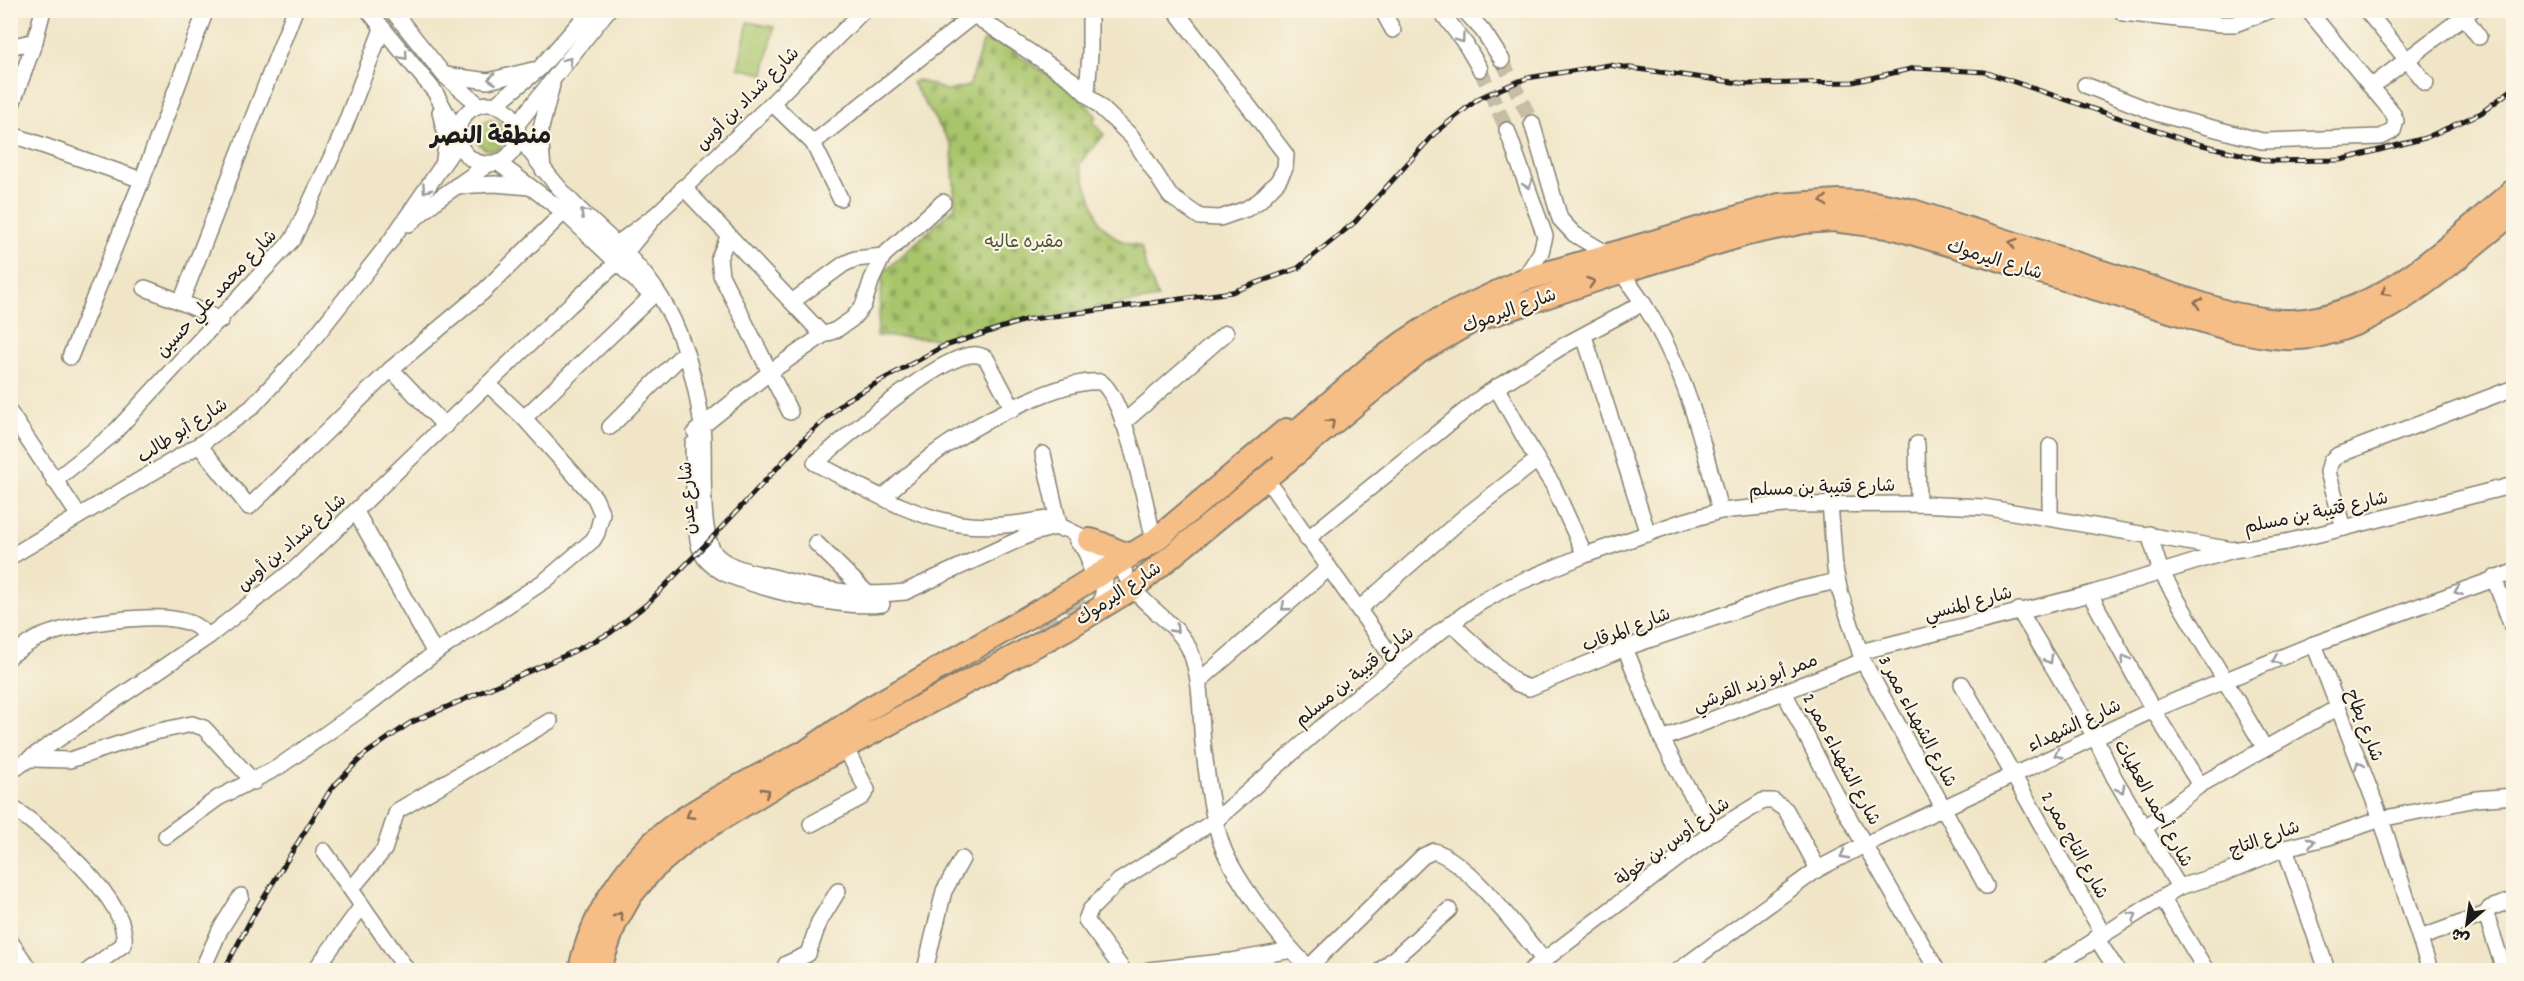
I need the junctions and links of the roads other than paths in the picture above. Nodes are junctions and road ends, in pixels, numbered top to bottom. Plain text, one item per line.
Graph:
1 (43, 10) edge
2 (206, 10) edge
3 (295, 10) edge
4 (368, 10) edge
5 (392, 10) edge
6 (591, 10) edge
7 (608, 10) edge
8 (864, 10) edge
9 (944, 10) edge
10 (1090, 10) edge
11 (1175, 10) edge
12 (1382, 10) edge
13 (1440, 10) edge
14 (1464, 10) edge
15 (2271, 10) edge
16 (2308, 10) edge
17 (2366, 10) edge
18 (974, 13) edge
19 (2124, 13) dead end
20 (2465, 13) edge
21 (382, 29) junction
22 (1393, 30) dead end
23 (2480, 37) dead end
24 (35, 41) junction
25 (10, 47) edge
26 (2408, 59) junction
27 (1502, 60) tunnel mouth
28 (539, 69) junction
29 (1480, 69) tunnel mouth
30 (444, 75) junction
31 (554, 80) junction
32 (2426, 82) dead end
33 (2085, 86) dead end
34 (2371, 87) junction
35 (435, 92) junction
36 (1087, 93) junction
37 (772, 103) junction
38 (479, 105) junction
39 (495, 105) junction
40 (10, 110) edge
41 (1532, 123) tunnel mouth
42 (518, 129) junction
43 (1507, 130) tunnel mouth
44 (10, 134) edge
45 (459, 137) junction
46 (813, 143) junction
47 (494, 163) junction
48 (442, 166) junction
49 (543, 170) junction
50 (142, 180) junction
51 (456, 186) junction
52 (530, 187) junction
53 (683, 187) junction
54 (2514, 190) edge
55 (840, 198) dead end
56 (943, 202) dead end
57 (564, 212) junction
58 (2514, 212) edge
59 (729, 235) junction
60 (389, 243) junction
61 (618, 253) junction
62 (883, 256) junction
63 (1615, 264) junction
64 (1523, 280) junction
65 (145, 288) dead end
66 (652, 296) junction
67 (180, 302) junction
68 (793, 302) junction
69 (1643, 303) junction
70 (220, 320) junction
71 (1226, 333) dead end
72 (823, 335) junction
73 (1584, 336) junction
74 (682, 356) junction
75 (70, 357) dead end
76 (391, 369) junction
77 (1368, 369) junction
78 (770, 372) junction
79 (489, 385) junction
80 (1496, 387) junction
81 (2514, 388) edge
82 (1013, 409) junction
83 (790, 412) dead end
84 (10, 413) edge
85 (524, 418) junction
86 (1123, 423) junction
87 (445, 426) junction
88 (610, 428) dead end
89 (697, 430) junction
90 (1917, 444) dead end
91 (199, 445) junction
92 (2050, 446) dead end
93 (1043, 454) dead end
94 (1537, 460) junction
95 (1265, 477) junction
96 (54, 480) junction
97 (2514, 485) edge
98 (883, 497) junction
99 (1830, 503) junction
100 (1918, 504) junction
101 (1720, 511) junction
102 (356, 512) junction
103 (79, 516) junction
104 (2050, 517) junction
105 (1060, 525) junction
106 (2344, 528) junction
107 (1648, 534) junction
108 (2149, 534) junction
109 (1307, 539) junction
110 (1089, 540) joint
111 (1154, 541) junction
112 (816, 543) dead end
113 (2233, 549) junction
114 (1585, 555) junction
115 (10, 557) edge
116 (1329, 568) junction
117 (1119, 571) junction
118 (2161, 572) junction
119 (2514, 572) edge
120 (2494, 578) junction
121 (1838, 581) junction
122 (868, 594) junction
123 (2090, 594) junction
124 (1054, 602) junction
125 (1359, 609) junction
126 (2019, 610) junction
127 (1451, 623) junction
128 (1036, 626) tunnel mouth
129 (1066, 628) junction
130 (2514, 632) edge
131 (209, 636) junction
132 (2314, 644) junction
133 (1625, 648) junction
134 (435, 653) junction
135 (10, 656) edge
136 (1861, 656) junction
137 (1397, 664) junction
138 (1199, 681) junction
139 (2226, 681) junction
140 (1962, 684) dead end
141 (1784, 693) junction
142 (2337, 708) junction
143 (2153, 710) junction
144 (550, 721) dead end
145 (2095, 737) junction
146 (1662, 739) junction
147 (845, 747) junction
148 (2264, 747) junction
149 (807, 750) junction
150 (32, 759) junction
151 (10, 772) edge
152 (2014, 775) junction
153 (254, 782) junction
154 (2200, 786) junction
155 (2514, 796) edge
156 (10, 806) edge
157 (1942, 808) junction
158 (2381, 819) junction
159 (1215, 820) junction
160 (811, 824) dead end
161 (2144, 829) junction
162 (1714, 831) junction
163 (166, 836) dead end
164 (1866, 844) junction
165 (2285, 848) junction
166 (324, 851) dead end
167 (962, 859) dead end
168 (1818, 869) junction
169 (1986, 886) dead end
170 (2179, 887) junction
171 (352, 888) junction
172 (838, 891) dead end
173 (241, 896) dead end
174 (2162, 898) junction
175 (2514, 900) edge
176 (362, 906) junction
177 (1449, 910) dead end
178 (2486, 914) junction
179 (2100, 936) junction
180 (2420, 938) junction
181 (10, 940) edge
182 (1292, 950) junction
183 (1544, 960) junction
184 (1700, 964) edge
185 (30, 970) edge
186 (89, 970) edge
187 (202, 970) edge
188 (315, 970) edge
189 (407, 970) edge
190 (580, 970) edge
191 (599, 970) edge
192 (784, 970) edge
193 (925, 970) edge
194 (1123, 970) edge
195 (1149, 970) edge
196 (1309, 970) edge
197 (1381, 970) edge
198 (1531, 970) edge
199 (1679, 970) edge
200 (1937, 970) edge
201 (2048, 970) edge
202 (2117, 970) edge
203 (2206, 970) edge
204 (2327, 970) edge
205 (2430, 970) edge
206 (2504, 970) edge

1 - 24 street
2 - 50 street
3 - 67 street
4 - 21 street
5 - 30 street
6 - 28 street
31 -> 7 street
8 - 37 street, شارع شداد بن أوس
9 - 18 street
10 - 36 street
11 - 36 street
12 - 22 street
13 -> 29 street
14 - 27 street
15 - 19 street
16 - 34 street
17 - 26 street
18 - 36 street
18 - 46 street
20 - 23 street
20 - 26 street
21 -> 35 street
21 - 70 street, شارع محمد علي حسين
24 - 25 street
24 - 40 street
26 - 32 street
26 - 34 street
28 -> 30 street
28 - 39 street
30 - 38 street
31 - 42 street
31 - 49 street
33 - 34 street
35 - 45 street
35 - 48 street
37 - 46 street
37 - 53 street, شارع شداد بن أوس
38 - 39 street
38 - 45 street
39 - 42 street
41 - 63 street
42 - 47 street
42 - 49 street, شارع عدن
43 -> 64 street
44 - 50 street
45 - 47 street
45 - 48 street, شارع أبو طالب
46 - 55 street
47 - 51 street, شارع أبو طالب
47 - 52 street, شارع عدن
48 -> 60 street, شارع أبو طالب
61 -> 49 street, شارع عدن
50 - 75 street
51 - 52 street
51 - 60 street, شارع أبو طالب
52 - 57 street, شارع عدن
53 - 59 street
53 - 61 street, شارع شداد بن أوس
54 -> 63 highway, شارع اليرموك
56 - 62 street
57 - 61 street, شارع عدن
57 - 76 street
58 - 63 highway, شارع اليرموك
59 - 68 street
59 - 78 street
60 - 91 street, شارع أبو طالب
61 - 66 street, شارع عدن
61 - 74 street, شارع عدن
61 - 79 street, شارع شداد بن أوس
62 - 68 street
62 - 72 street
63 - 64 highway, شارع اليرموك
63 - 69 street
95 -> 63 highway, شارع اليرموك
64 - 77 highway, شارع اليرموك
65 - 67 street
66 - 74 street, شارع عدن
66 - 85 street
67 - 70 street
68 - 72 street
69 - 73 street
69 - 101 street
70 - 96 street, شارع محمد علي حسين
71 - 86 street
72 - 78 street
73 - 80 street
73 - 107 street
74 - 88 street
74 - 89 street, شارع عدن
76 - 87 street
76 - 91 street
77 - 111 highway
77 - 117 highway, شارع اليرموك
78 - 83 street
78 - 89 street
79 - 85 street
79 - 87 street, شارع شداد بن أوس
80 - 94 street
80 - 109 street
81 - 106 street
82 - 86 street
82 - 98 street
82 - 98 street
84 - 96 street
85 - 134 street
86 - 111 street
87 - 102 street, شارع شداد بن أوس
89 - 105 street, شارع عدن
89 - 122 street, شارع عدن
90 - 100 street
91 - 103 street, شارع أبو طالب
92 - 104 street
93 - 105 street
94 - 114 street
94 - 125 street
95 - 109 street
95 - 117 highway, شارع اليرموك
96 - 103 street
97 - 106 street, شارع قتيبة بن مسلم
98 - 105 street
99 - 100 street, شارع قتيبة بن مسلم
99 - 101 street, شارع قتيبة بن مسلم
99 - 121 street
100 - 104 street, شارع قتيبة بن مسلم
101 - 107 street, شارع قتيبة بن مسلم
102 - 131 street, شارع شداد بن أوس
102 - 134 street
103 - 115 street, شارع أبو طالب
104 - 108 street, شارع قتيبة بن مسلم
105 - 110 street
105 - 117 street
105 - 122 street, شارع عدن
106 - 113 street, شارع قتيبة بن مسلم
107 - 114 street, شارع قتيبة بن مسلم
108 - 113 street, شارع قتيبة بن مسلم
108 - 118 street
109 - 116 street
110 - 117 highway
111 - 117 highway
112 - 122 street
113 - 118 street, شارع المنسي
114 - 127 street, شارع قتيبة بن مسلم
116 - 125 street
116 -> 138 street
117 - 124 highway
117 - 129 highway, شارع اليرموك
117 -> 138 street
118 - 123 street, شارع المنسي
118 - 139 street
119 - 120 street, شارع الشهداء
120 - 130 street
120 -> 132 street, شارع الشهداء
121 - 133 street, شارع المرقاب
121 - 136 street
123 - 126 street, شارع المنسي
143 -> 123 street
124 - 129 highway
124 - 149 highway
125 - 137 street
126 - 136 street, شارع المنسي
126 -> 145 street, شارع أحمد العطيات
127 - 133 street, شارع المرقاب
127 - 137 street, شارع قتيبة بن مسلم
128 - 149 highway
129 - 147 highway, شارع اليرموك
131 - 135 street
131 - 150 street, شارع شداد بن أوس
132 -> 139 street, شارع الشهداء
132 - 142 street, شارع يطاح
133 - 146 street
134 - 153 street
136 - 141 street, ممر أبو زيد القرشي
136 - 157 street, شارع الشهداء ممر 3
137 - 159 street, شارع قتيبة بن مسلم
138 - 159 street
139 - 143 street, شارع الشهداء
139 - 148 street
140 - 152 street, شارع التاج ممر 2
141 - 146 street, ممر أبو زيد القرشي
141 - 164 street, شارع الشهداء ممر 2
142 - 148 street
158 -> 142 street, شارع يطاح
143 - 145 street, شارع الشهداء
143 - 154 street
144 - 171 street
145 -> 152 street, شارع الشهداء
145 -> 161 street, شارع أحمد العطيات
146 - 162 street
147 - 160 street
191 -> 147 highway, شارع اليرموك
148 - 154 street
149 -> 190 highway
150 - 151 street, شارع شداد بن أوس
150 - 153 street
152 - 157 street, شارع الشهداء
152 - 179 street, شارع التاج ممر 2
153 - 163 street
154 - 161 street
155 - 158 street, شارع التاج
156 - 186 street
157 - 164 street, شارع الشهداء
157 - 169 street, شارع الشهداء ممر 3
165 -> 158 street, شارع التاج
158 - 180 street, شارع يطاح
159 - 182 street
159 - 194 street, شارع قتيبة بن مسلم
161 - 170 street, شارع أحمد العطيات
162 - 168 street, شارع أوس بن خولة
162 - 183 street, شارع أوس بن خولة
164 -> 168 street, شارع الشهداء
164 - 200 street, شارع الشهداء ممر 2
165 - 170 street, شارع التاج
165 - 204 street
166 - 171 street
167 - 193 street
168 - 184 street, شارع الشهداء
170 - 174 street, شارع التاج
171 - 176 street
172 - 192 street
173 - 187 street
179 -> 174 street, شارع التاج
174 - 203 street
175 - 178 street
176 - 188 street
176 - 189 street
177 - 197 street
178 - 180 street
178 - 206 street
179 - 201 street, شارع التاج
179 - 202 street, شارع التاج ممر 2
180 - 205 street, شارع يطاح
181 - 185 street
182 - 195 street
182 - 196 street
183 - 196 street
183 - 198 street, شارع أوس بن خولة
184 - 199 street, شارع الشهداء

